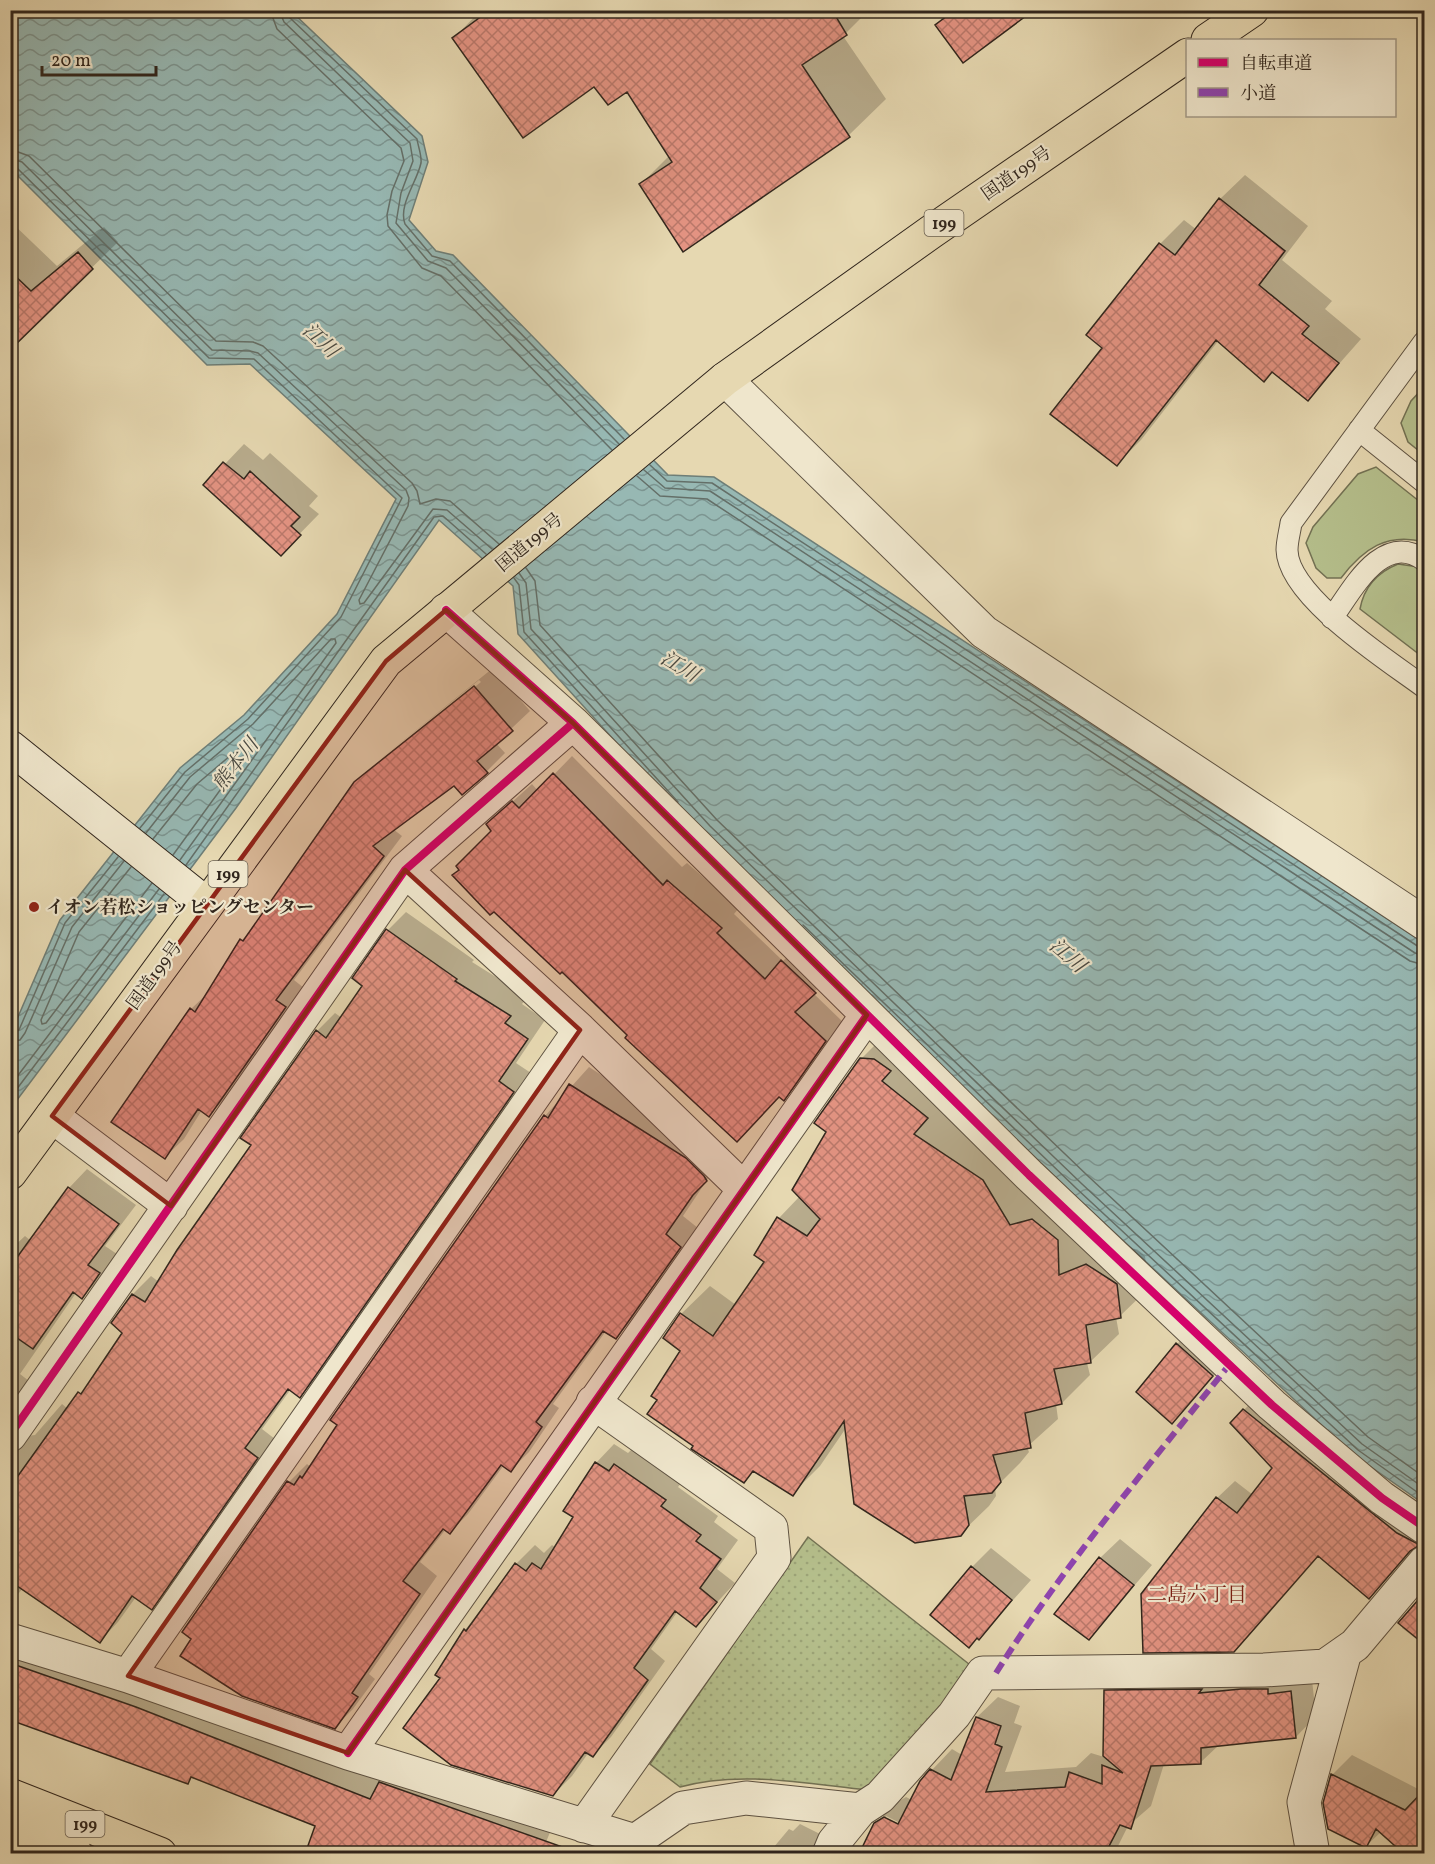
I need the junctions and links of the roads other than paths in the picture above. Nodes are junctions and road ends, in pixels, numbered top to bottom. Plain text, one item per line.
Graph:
1 (1252, 10) edge
2 (1209, 39) edge
3 (1186, 56) edge
4 (1425, 342) edge
5 (715, 388) junction
6 (1359, 430) junction
7 (1425, 482) edge
8 (1425, 560) edge
9 (456, 602) junction
10 (1332, 618) junction
11 (1425, 687) edge
12 (573, 723) junction
13 (10, 747) edge
14 (405, 870) junction
15 (206, 904) junction
16 (1425, 923) edge
17 (867, 1015) junction
18 (580, 1029) junction
19 (52, 1116) junction
20 (10, 1173) edge
21 (743, 1188) junction
22 (171, 1206) junction
23 (593, 1402) junction
24 (10, 1436) edge
25 (1425, 1527) edge
26 (1425, 1563) edge
27 (10, 1640) edge
28 (1346, 1652) junction
29 (128, 1676) junction
30 (348, 1753) junction
31 (10, 1795) edge
32 (860, 1810) junction
33 (584, 1826) junction
34 (10, 1827) edge
35 (839, 1850) edge
36 (76, 1854) edge
37 (160, 1854) edge
38 (1313, 1854) edge

1 - 2 highway
3 - 5 highway, 国道199号 / 199
4 - 6 lane
5 - 9 highway, 国道199号 / 199
5 - 16 street
6 - 7 lane
6 - 10 lane
8 - 10 lane
9 - 12 street
9 - 15 highway, 国道199号 / 199
10 - 11 lane
12 - 14 street
12 - 17 street
13 - 15 street
14 - 18 street
14 - 22 street
15 - 19 highway, 国道199号 / 199
17 - 21 street
17 - 25 street
18 - 21 street
18 - 29 street
19 - 20 highway, 国道199号 / 199
19 - 22 street
21 - 23 street
22 - 24 street
23 - 30 street
23 - 33 street
26 - 28 street
27 - 29 street
28 - 32 street
28 - 38 street
29 - 30 street
30 - 33 street
31 - 37 highway, 199
32 - 33 street
32 - 35 street
34 - 36 highway, 199

